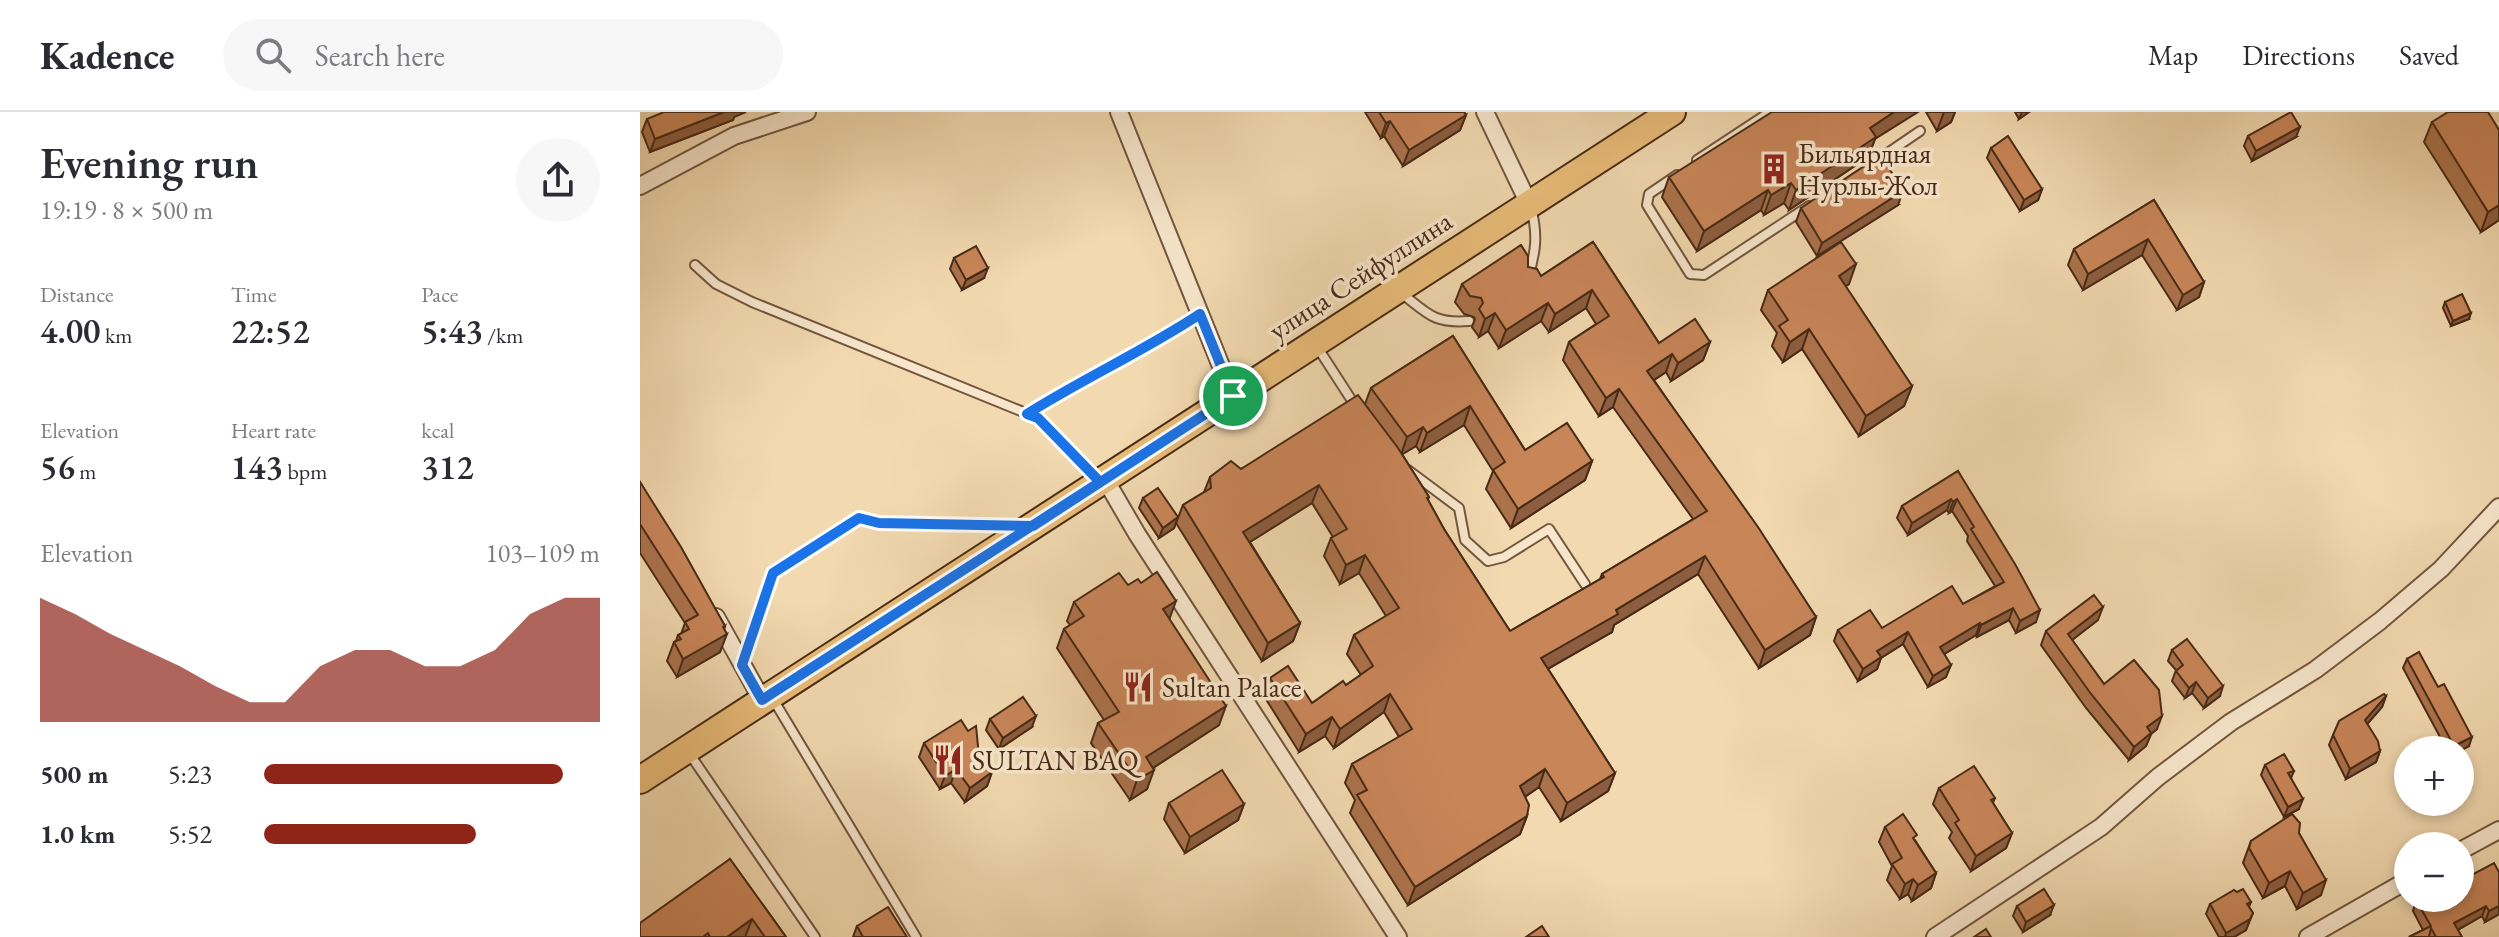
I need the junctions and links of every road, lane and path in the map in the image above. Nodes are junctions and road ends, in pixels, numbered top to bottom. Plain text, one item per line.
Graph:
1 (807, 112) edge
2 (1119, 112) edge
3 (1485, 112) edge
4 (1672, 112) edge
5 (1770, 112) edge
6 (1920, 131) dead end
7 (1869, 165) edge
8 (640, 186) edge
9 (1818, 199) edge
10 (1529, 204) junction
11 (695, 265) dead end
12 (1527, 281) edge
13 (1396, 289) junction
14 (1200, 314) junction
15 (1469, 321) dead end
16 (1314, 342) junction
17 (1233, 396) junction
18 (1027, 414) junction
19 (1362, 415) edge
20 (1396, 461) edge
21 (1102, 480) junction
22 (2499, 507) edge
23 (1033, 526) junction
24 (1585, 584) edge
25 (707, 601) edge
26 (742, 665) junction
27 (766, 697) junction
28 (687, 750) junction
29 (640, 780) edge
30 (2499, 830) edge
31 (2474, 843) edge
32 (2394, 888) edge
33 (815, 937) edge
34 (916, 937) edge
35 (1398, 937) edge
36 (1935, 937) edge
37 (2308, 937) edge

1 - 8 street
2 - 14 street
3 - 10 street
4 - 10 main road, улица Сейфуллина
5 - 9 lane
6 - 7 lane
10 - 12 lane
10 - 13 main road, улица Сейфуллина
11 - 18 lane
13 - 15 lane
13 - 16 main road, улица Сейфуллина
14 - 17 street
14 - 18 lane
16 - 17 main road, улица Сейфуллина
16 - 19 lane
17 - 21 main road, улица Сейфуллина
18 - 21 lane
20 - 24 lane
21 - 23 main road, улица Сейфуллина
21 - 35 street
22 - 36 street
23 - 26 lane
23 - 27 main road, улица Сейфуллина
25 - 26 street
26 - 27 street
27 - 28 main road, улица Сейфуллина
27 - 34 lane
28 - 29 main road, улица Сейфуллина
28 - 33 lane
30 - 31 street
32 - 37 street

